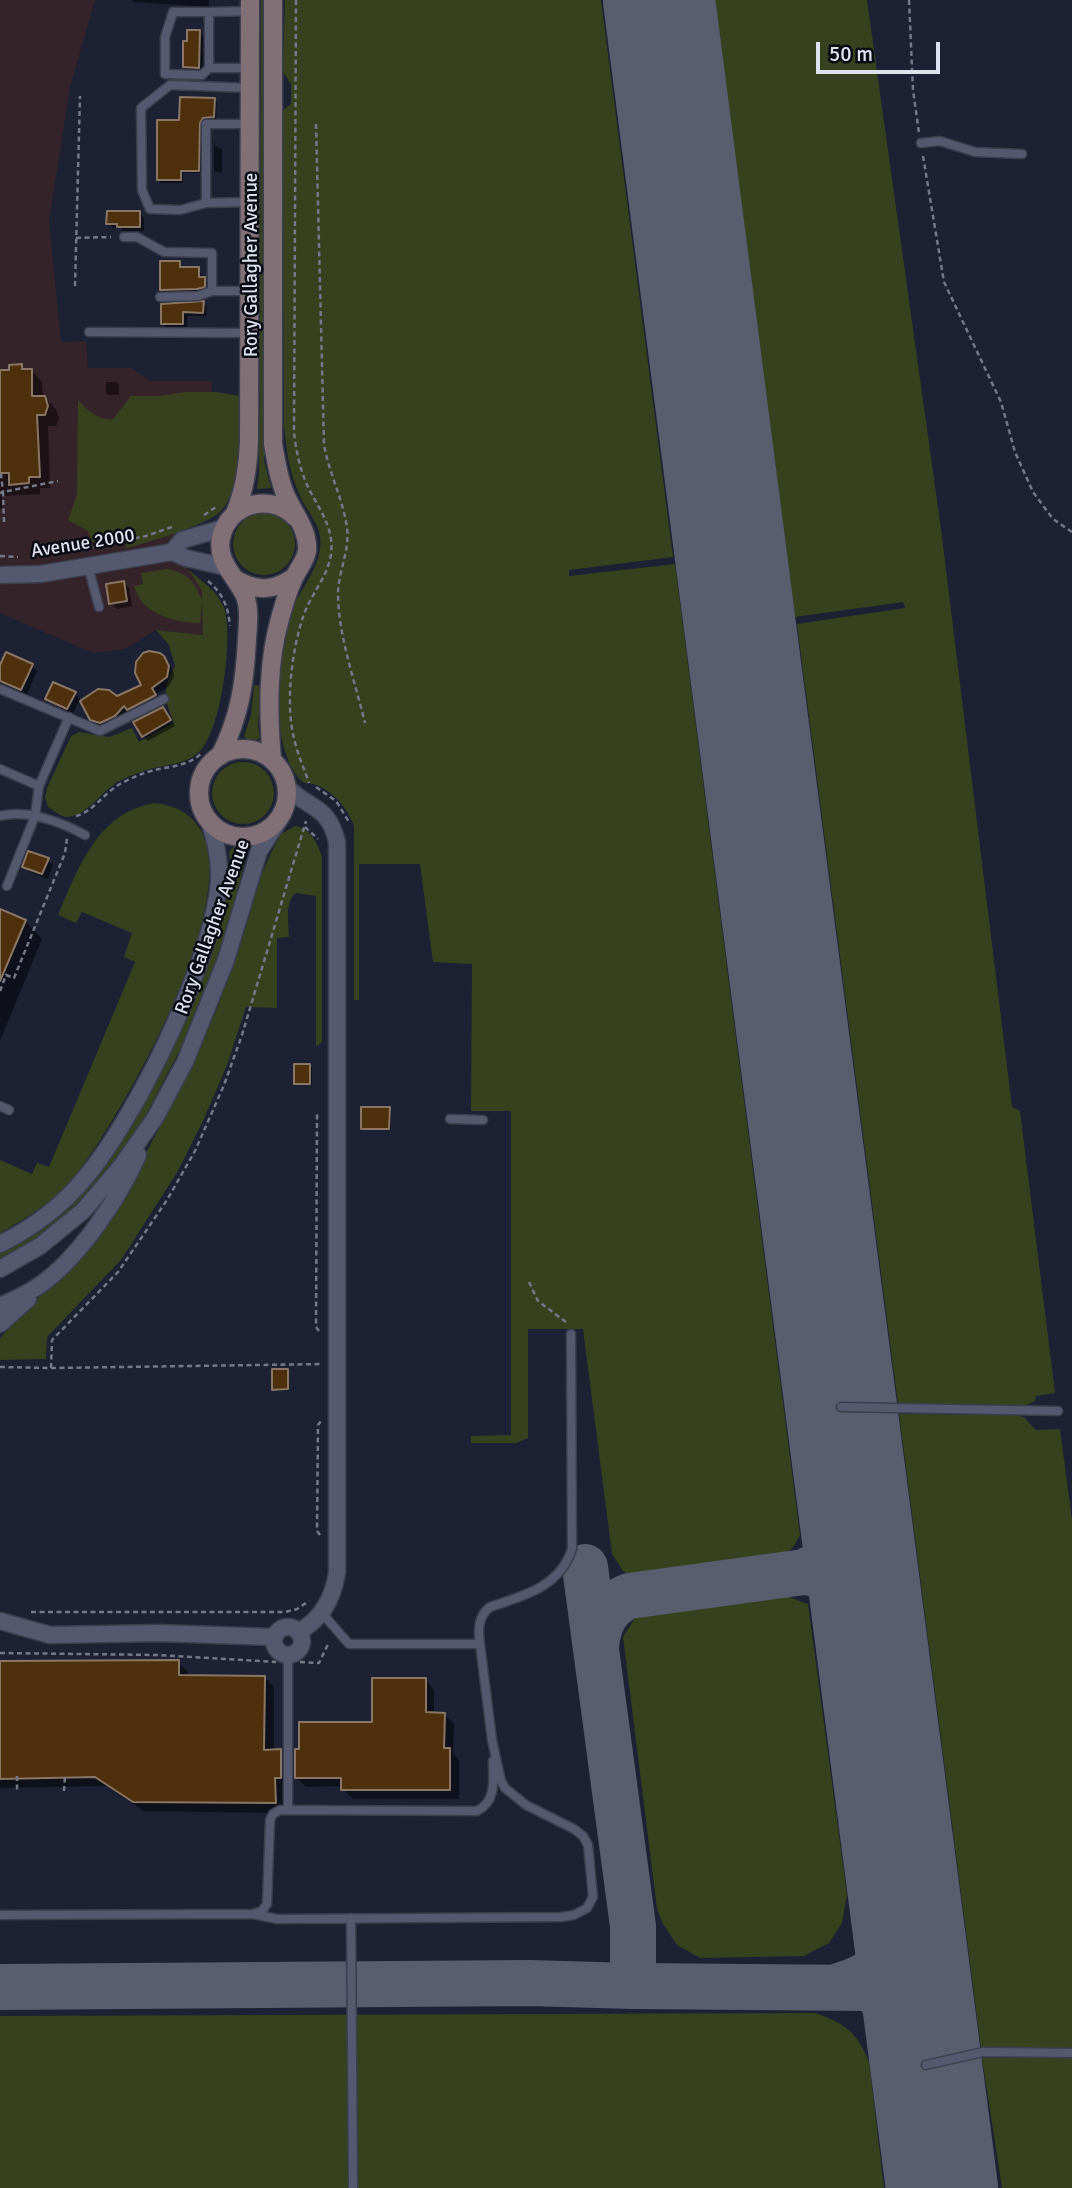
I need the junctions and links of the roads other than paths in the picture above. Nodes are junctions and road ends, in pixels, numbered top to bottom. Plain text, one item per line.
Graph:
1 (273, 0) edge
2 (250, 5) edge
3 (209, 12) junction
4 (209, 68) junction
5 (250, 68) junction
6 (250, 88) junction
7 (250, 124) junction
8 (921, 143) road end
9 (1022, 154) dead end
10 (249, 202) junction
11 (206, 203) junction
12 (124, 237) road end
13 (212, 291) junction
14 (248, 291) junction
15 (160, 297) dead end
16 (89, 332) dead end
17 (249, 333) junction
18 (230, 520) junction
19 (301, 524) junction
20 (172, 552) junction
21 (88, 565) junction
22 (230, 573) junction
23 (0, 575) edge
24 (294, 577) junction
25 (99, 607) dead end
26 (0, 689) edge
27 (164, 699) dead end
28 (69, 717) junction
29 (214, 751) junction
30 (272, 760) junction
31 (0, 769) edge
32 (39, 786) junction
33 (287, 787) junction
34 (309, 795) junction
35 (282, 814) junction
36 (0, 816) edge
37 (35, 816) junction
38 (209, 821) junction
39 (85, 835) dead end
40 (8, 886) dead end
41 (0, 1106) edge
42 (9, 1110) dead end
43 (155, 1118) junction
44 (450, 1119) dead end
45 (483, 1120) dead end
46 (0, 1244) edge
47 (0, 1269) edge
48 (47, 1280) junction
49 (0, 1306) edge
50 (0, 1324) edge
51 (571, 1334) road end
52 (841, 1408) dead end
53 (1058, 1411) dead end
54 (321, 1612) junction
55 (0, 1621) edge
56 (298, 1632) junction
57 (274, 1637) junction
58 (480, 1644) junction
59 (288, 1659) junction
60 (492, 1740) junction
61 (288, 1810) junction
62 (253, 1913) junction
63 (0, 1915) edge
64 (351, 1918) junction
65 (1072, 2053) edge
66 (926, 2065) dead end
67 (353, 2188) edge

1 - 19 street, Rory Gallagher Avenue
2 - 3 lane
2 - 5 street, Rory Gallagher Avenue
3 - 4 lane
3 - 4 lane
4 - 5 lane
5 - 6 street, Rory Gallagher Avenue
6 - 7 street, Rory Gallagher Avenue
6 - 11 lane
7 - 10 street, Rory Gallagher Avenue
7 - 11 lane
8 - 9 lane
10 - 11 lane
10 - 14 street, Rory Gallagher Avenue
12 - 13 lane
13 - 14 lane
13 - 15 lane
14 - 17 street, Rory Gallagher Avenue
16 - 17 lane
17 - 18 street, Rory Gallagher Avenue
18 - 19 street
18 - 20 street
18 - 22 street, Rory Gallagher Avenue
19 - 24 street, Rory Gallagher Avenue
20 - 21 street, Avenue 2000
20 - 22 street
21 - 23 street, Avenue 2000
21 - 25 lane
22 - 24 street
22 - 29 street, Rory Gallagher Avenue
24 - 30 street, Rory Gallagher Avenue
26 - 28 lane
27 - 28 lane
28 - 32 lane
29 - 30 street
29 - 38 street, Rory Gallagher Avenue
30 - 33 street, Rory Gallagher Avenue
31 - 32 lane
32 - 37 lane
33 - 34 street
33 - 35 street, Rory Gallagher Avenue
34 - 35 street
34 - 54 street
35 - 38 street, Rory Gallagher Avenue
35 - 43 street, Rory Gallagher Avenue
36 - 37 lane
37 - 39 lane
37 - 40 lane
38 - 46 street, Rory Gallagher Avenue
41 - 42 lane
43 - 47 street, Rory Gallagher Avenue
43 - 48 street
44 - 45 lane
48 - 49 street
48 - 50 street
51 - 58 lane
52 - 53 lane
54 - 56 street
54 - 58 lane
55 - 57 street
56 - 57 street
56 - 59 street
57 - 59 street
58 - 60 lane
59 - 61 lane
60 - 61 lane
60 - 64 lane
61 - 62 lane
62 - 63 lane
62 - 64 lane
64 - 67 lane
65 - 66 lane

